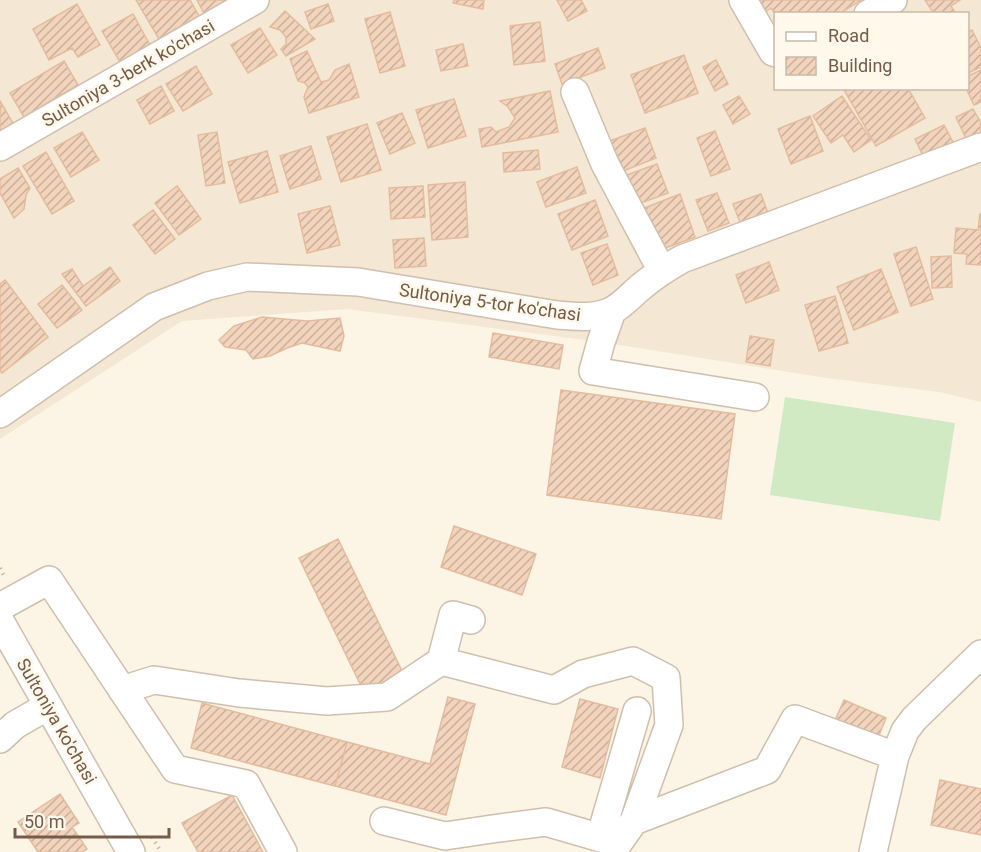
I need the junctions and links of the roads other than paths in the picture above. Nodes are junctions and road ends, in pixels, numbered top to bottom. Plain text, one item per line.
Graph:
1 (255, 0) edge
2 (743, 0) edge
3 (893, 0) edge
4 (872, 12) edge
5 (774, 52) edge
6 (575, 92) dead end
7 (0, 147) edge
8 (981, 147) edge
9 (662, 271) junction
10 (612, 311) junction
11 (755, 397) dead end
12 (0, 414) edge
13 (0, 607) edge
14 (471, 620) dead end
15 (0, 621) edge
16 (981, 654) edge
17 (441, 661) junction
18 (122, 690) junction
19 (48, 706) junction
20 (637, 711) dead end
21 (0, 739) edge
22 (895, 756) junction
23 (384, 821) dead end
24 (634, 821) junction
25 (610, 844) edge
26 (131, 852) edge
27 (283, 852) edge
28 (873, 852) edge

1 - 7 street, Sultoniya 3-berk ko'chasi
2 - 5 street
3 - 4 street
6 - 9 street
8 - 9 street, Sultoniya 5-tor ko'chasi
9 - 10 street, Sultoniya 5-tor ko'chasi
10 - 11 street
10 - 12 street, Sultoniya 5-tor ko'chasi
13 - 18 street
14 - 17 street
15 - 19 street, Sultoniya ko'chasi
16 - 22 street
17 - 18 street
17 - 24 street
18 - 27 street
19 - 21 street
19 - 26 street, Sultoniya ko'chasi
20 - 25 street
22 - 24 street
22 - 28 street
23 - 25 street
24 - 25 street

